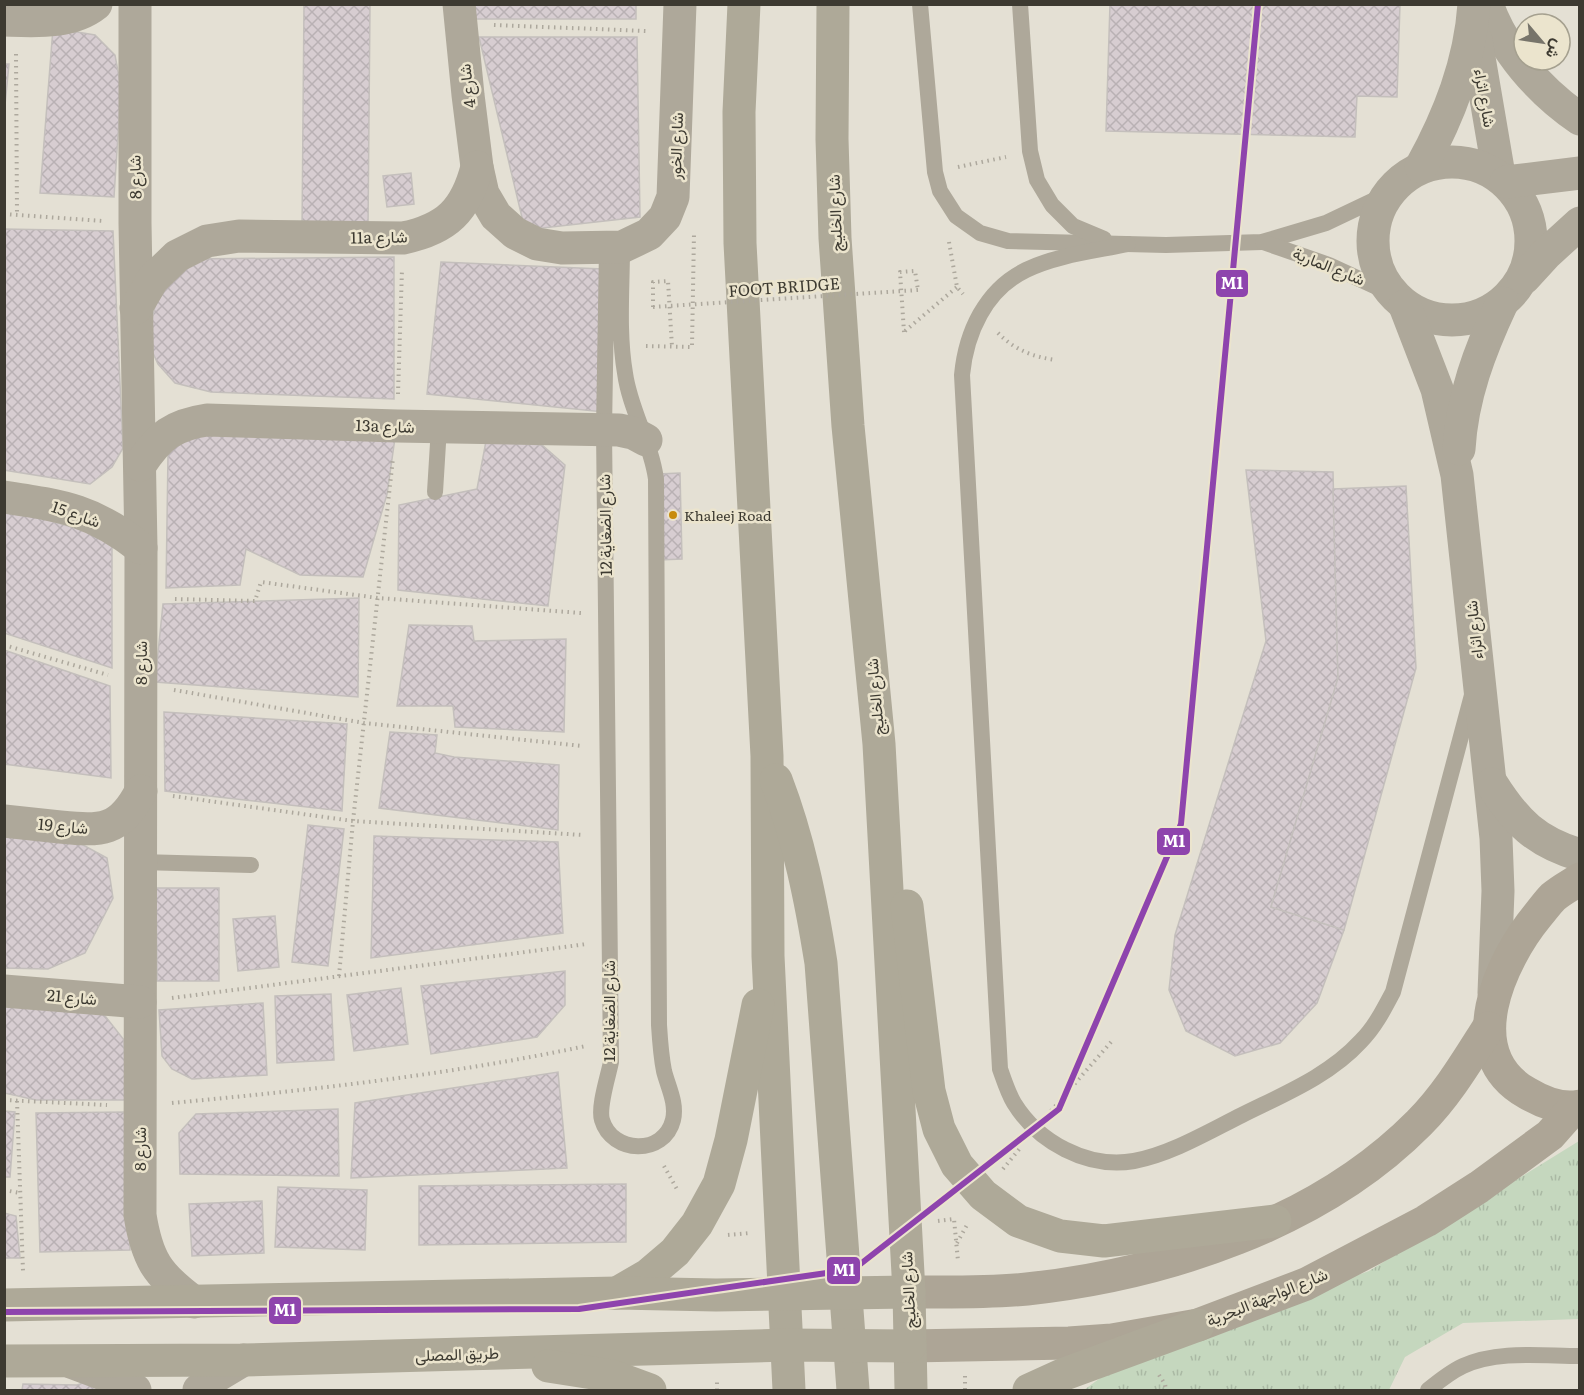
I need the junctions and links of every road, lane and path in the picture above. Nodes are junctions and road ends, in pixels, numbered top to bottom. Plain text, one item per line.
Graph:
1 (96, 4) edge
2 (135, 4) edge
3 (744, 4) edge
4 (833, 4) edge
5 (920, 4) edge
6 (1020, 4) edge
7 (1478, 10) edge
8 (459, 14) edge
9 (680, 19) edge
10 (10, 20) edge
11 (1580, 119) edge
12 (1030, 151) junction
13 (477, 167) junction
14 (1421, 167) junction
15 (935, 172) junction
16 (1580, 173) edge
17 (1502, 178) junction
18 (1387, 194) junction
19 (4, 214) edge
20 (17, 215) junction
21 (135, 223) junction
22 (1580, 223) edge
23 (403, 238) junction
24 (1262, 242) junction
25 (1128, 244) junction
26 (615, 248) junction
27 (957, 286) dead end
28 (1510, 293) junction
29 (1399, 301) junction
30 (136, 308) junction
31 (672, 347) dead end
32 (397, 426) junction
33 (439, 427) junction
34 (604, 430) junction
35 (646, 440) junction
36 (140, 465) junction
37 (1457, 475) junction
38 (435, 492) dead end
39 (4, 497) edge
40 (141, 548) junction
41 (141, 598) junction
42 (378, 598) junction
43 (606, 615) junction
44 (4, 645) edge
45 (1479, 671) junction
46 (141, 685) junction
47 (364, 723) junction
48 (879, 744) junction
49 (607, 749) junction
50 (767, 756) junction
51 (1492, 784) junction
52 (141, 791) junction
53 (4, 821) edge
54 (353, 821) junction
55 (608, 837) junction
56 (1580, 855) edge
57 (140, 862) junction
58 (251, 865) dead end
59 (1580, 879) edge
60 (609, 941) junction
61 (768, 956) junction
62 (339, 976) junction
63 (4, 991) edge
64 (140, 1002) junction
65 (1491, 1013) junction
66 (610, 1040) junction
67 (4, 1100) edge
68 (17, 1101) junction
69 (140, 1107) junction
70 (1576, 1107) edge
71 (4, 1190) edge
72 (20, 1193) junction
73 (1275, 1221) junction
74 (909, 1292) junction
75 (617, 1293) junction
76 (783, 1293) junction
77 (845, 1293) junction
78 (194, 1302) junction
79 (14, 1305) edge
80 (1198, 1325) junction
81 (787, 1345) junction
82 (850, 1346) junction
83 (910, 1346) junction
84 (469, 1354) junction
85 (1580, 1356) edge
86 (66, 1360) junction
87 (243, 1360) junction
88 (4, 1361) edge
89 (135, 1390) edge
90 (199, 1390) edge
91 (650, 1390) edge
92 (789, 1390) edge
93 (853, 1390) edge
94 (911, 1390) edge
95 (1029, 1390) edge
96 (1428, 1390) edge

1 - 10 street
2 - 21 street, شارع 8
3 - 50 main road
4 - 48 main road, شارع الخليج
5 - 15 lane
6 - 12 lane
7 - 11 street
7 - 14 street, شارع اثراء
7 - 17 street, شارع اثراء
8 - 9 path
8 - 13 street, شارع 4
9 - 26 street, شارع الخور
10 - 20 path
12 - 15 path
12 - 25 lane
13 - 23 street, 11a شارع
13 - 26 street
14 - 17 street
14 - 18 street
15 - 25 lane
16 - 17 street
17 - 28 street
18 - 24 lane, شارع المارية
18 - 29 street
19 - 20 path
20 - 21 path
21 - 30 street, شارع 8
22 - 28 street
23 - 30 street, 11a شارع
23 - 32 path
24 - 25 lane, شارع المارية
24 - 29 lane, شارع المارية
25 - 45 lane
26 - 34 lane, 12 شارع الضغاية
26 - 35 lane, 12 شارع الضغاية
27 - 31 path, FOOT BRIDGE, bridge
28 - 29 street
28 - 37 street, شارع اثراء
29 - 37 street, شارع اثراء
30 - 36 street, شارع 8
32 - 33 street, 13a شارع
32 - 36 street, 13a شارع
32 - 42 path
33 - 34 street, 13a شارع
33 - 38 lane
34 - 35 street, 13a شارع
34 - 43 lane, 12 شارع الضغاية
35 - 66 lane, 12 شارع الضغاية
36 - 40 street, شارع 8
37 - 45 street, شارع اثراء
39 - 40 street, شارع 15
40 - 41 street, شارع 8
41 - 42 path
41 - 46 street, شارع 8
42 - 43 path
42 - 47 path
43 - 49 lane, 12 شارع الضغاية
44 - 46 path
45 - 51 street, شارع اثراء
46 - 47 path
46 - 52 street, شارع 8
47 - 49 path
47 - 54 path
48 - 73 main road
48 - 74 main road, شارع الخليج
49 - 55 lane, 12 شارع الضغاية
50 - 61 main road
50 - 77 main road
51 - 56 street, شارع اثراء
51 - 65 street, شارع اثراء
52 - 53 street, شارع 19
52 - 54 path
52 - 57 street, شارع 8
54 - 55 path
54 - 62 path
55 - 60 lane, 12 شارع الضغاية
57 - 58 lane
57 - 64 street, شارع 8
59 - 65 main road
60 - 62 path
60 - 66 lane, 12 شارع الضغاية
61 - 75 main road
61 - 76 main road
62 - 64 path
63 - 64 street, شارع 21
64 - 69 street, شارع 8
65 - 70 main road
65 - 73 main road
66 - 69 path
67 - 68 path
68 - 69 path
68 - 72 path
69 - 78 street, شارع 8
70 - 80 main road, شارع الواجهة البحرية
71 - 72 path
72 - 79 path
73 - 74 main road
74 - 77 main road
74 - 83 main road, شارع الخليج
75 - 76 main road
75 - 78 main road
76 - 77 main road
76 - 81 main road
77 - 82 main road
78 - 79 main road
80 - 83 main road, شارع الواجهة البحرية
80 - 95 main road
81 - 82 main road, طريق المصلى
81 - 84 main road, طريق المصلى
81 - 92 main road
82 - 83 main road, طريق المصلى
82 - 93 main road
83 - 94 main road, شارع الخليج
84 - 87 main road, طريق المصلى
84 - 91 main road
85 - 96 lane
86 - 87 main road, طريق المصلى
86 - 88 main road, طريق المصلى
86 - 89 street
87 - 90 street

